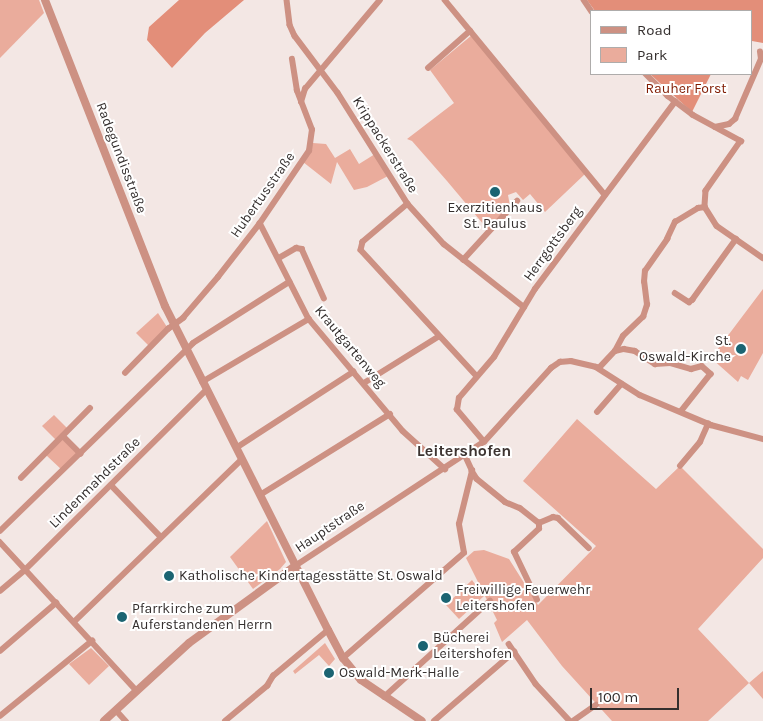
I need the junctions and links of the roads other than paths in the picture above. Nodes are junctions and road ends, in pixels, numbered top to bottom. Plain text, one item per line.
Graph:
1 (46, 0) edge
2 (287, 0) edge
3 (380, 0) edge
4 (445, 0) edge
5 (470, 31) junction
6 (760, 52) dead end
7 (292, 59) dead end
8 (428, 68) dead end
9 (321, 70) junction
10 (647, 75) edge
11 (301, 102) junction
12 (675, 102) junction
13 (715, 127) junction
14 (605, 195) junction
15 (518, 201) dead end
16 (408, 204) junction
17 (705, 207) junction
18 (260, 223) junction
19 (736, 239) junction
20 (279, 258) junction
21 (763, 258) edge
22 (464, 260) junction
23 (289, 282) junction
24 (675, 293) dead end
25 (324, 298) dead end
26 (524, 307) junction
27 (309, 319) junction
28 (174, 325) junction
29 (438, 336) junction
30 (186, 350) junction
31 (615, 351) junction
32 (599, 368) junction
33 (353, 372) junction
34 (125, 373) dead end
35 (477, 376) junction
36 (202, 382) junction
37 (364, 383) junction
38 (621, 384) junction
39 (206, 390) junction
40 (90, 408) dead end
41 (597, 412) dead end
42 (681, 412) junction
43 (390, 414) junction
44 (708, 424) junction
45 (63, 436) junction
46 (763, 439) edge
47 (484, 442) junction
48 (236, 448) junction
49 (81, 454) junction
50 (465, 456) junction
51 (242, 459) junction
52 (680, 466) dead end
53 (445, 469) junction
54 (472, 471) junction
55 (21, 478) dead end
56 (111, 485) junction
57 (260, 495) junction
58 (540, 523) junction
59 (0, 531) edge
60 (161, 537) junction
61 (0, 542) edge
62 (589, 548) dead end
63 (296, 566) junction
64 (25, 570) junction
65 (0, 591) edge
66 (490, 600) dead end
67 (537, 600) dead end
68 (56, 603) junction
69 (74, 622) junction
70 (328, 630) junction
71 (92, 641) junction
72 (509, 644) dead end
73 (0, 651) edge
74 (514, 652) junction
75 (343, 658) junction
76 (137, 690) junction
77 (384, 697) junction
78 (596, 705) dead end
79 (116, 710) junction
80 (0, 716) edge
81 (104, 721) edge
82 (126, 721) edge
83 (225, 721) edge
84 (422, 721) edge
85 (434, 721) edge
86 (571, 721) edge

1 - 28 street, Radegundisstraße
2 - 9 street, Krippackerstraße
3 - 9 street
4 - 5 street
5 - 8 street
5 - 14 street
6 - 13 street
7 - 11 street, Hubertusstraße
9 - 11 street
9 - 16 street, Krippackerstraße
10 - 12 street
11 - 18 street, Hubertusstraße
12 - 13 street
12 - 14 street, Herrgottsberg
13 - 17 street
14 - 26 street, Herrgottsberg
15 - 22 street
16 - 22 street, Krippackerstraße
16 - 29 street
17 - 19 street
17 - 31 street
18 - 20 street, Krautgartenweg
18 - 28 street, Hubertusstraße
19 - 21 street
19 - 24 street
20 - 23 street, Krautgartenweg
20 - 25 street
22 - 26 street, Krippackerstraße
23 - 27 street, Krautgartenweg
23 - 30 street
26 - 35 street, Herrgottsberg
27 - 33 street, Krautgartenweg
27 - 36 street
28 - 30 street, Radegundisstraße
28 - 34 street
29 - 35 street
29 - 37 street
30 - 36 street, Radegundisstraße
30 - 49 street
31 - 32 street
31 - 42 street
32 - 38 street
32 - 47 street, Hauptstraße
33 - 37 street, Krautgartenweg
33 - 48 street
35 - 47 street, Herrgottsberg
36 - 39 street, Radegundisstraße
37 - 43 street, Krautgartenweg
38 - 41 street
38 - 42 street
39 - 48 street, Radegundisstraße
39 - 56 street, Lindenmahdstraße
40 - 45 street
42 - 44 street
43 - 53 street, Krautgartenweg
43 - 57 street
44 - 46 street
44 - 52 street
45 - 49 street
45 - 55 street
47 - 50 street, Hauptstraße
48 - 51 street, Radegundisstraße
49 - 59 street
50 - 53 street, Hauptstraße
50 - 54 street
51 - 57 street, Radegundisstraße
51 - 60 street
53 - 63 street, Hauptstraße
54 - 58 street
54 - 75 street
56 - 60 street
56 - 64 street, Lindenmahdstraße
57 - 63 street, Radegundisstraße
58 - 62 street
58 - 67 street
60 - 69 street
61 - 64 street
63 - 70 street, Radegundisstraße
63 - 76 street, Hauptstraße
64 - 65 street, Lindenmahdstraße
64 - 68 street
66 - 77 street
68 - 69 street
68 - 73 street
69 - 71 street
70 - 75 street, Radegundisstraße
70 - 83 street
71 - 76 street
71 - 80 street
72 - 74 street
74 - 85 street
74 - 86 street
75 - 77 street, Radegundisstraße
76 - 79 street, Hauptstraße
77 - 84 street, Radegundisstraße
78 - 86 street
79 - 81 street, Hauptstraße
79 - 82 street

